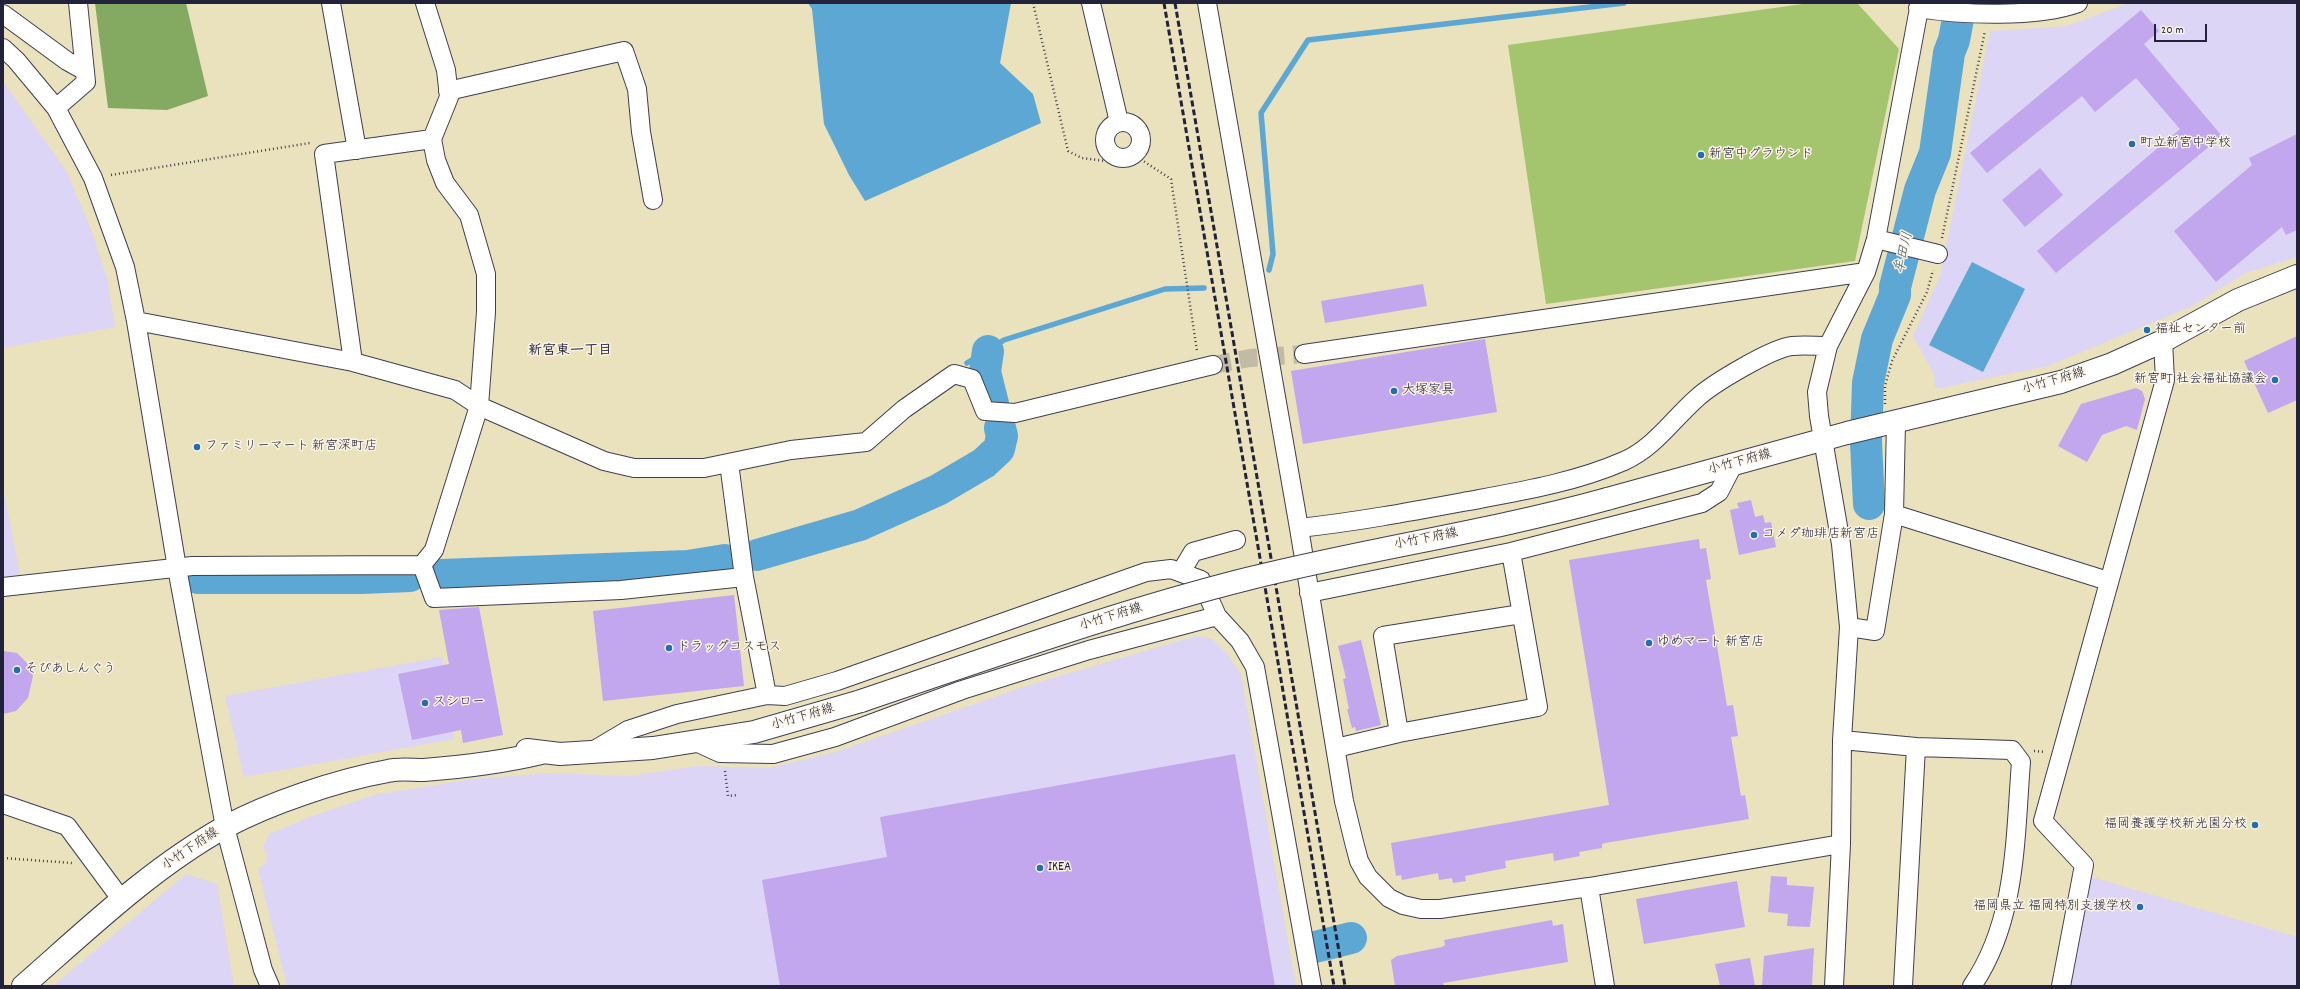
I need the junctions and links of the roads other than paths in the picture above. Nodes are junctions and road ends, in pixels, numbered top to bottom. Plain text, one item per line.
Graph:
1 (78, 3) edge
2 (331, 3) edge
3 (425, 3) edge
4 (1091, 3) edge
5 (1207, 3) edge
6 (2078, 3) edge
7 (1922, 7) edge
8 (3, 14) edge
9 (3, 48) edge
10 (85, 71) junction
11 (448, 91) junction
12 (56, 108) junction
13 (1119, 122) junction
14 (432, 139) junction
15 (357, 150) junction
16 (653, 200) dead end
17 (1876, 239) junction
18 (1938, 254) road end
19 (1866, 272) junction
20 (2297, 276) edge
21 (136, 321) junction
22 (2163, 341) junction
23 (1828, 346) junction
24 (1304, 354) tunnel mouth
25 (353, 362) junction
26 (1206, 367) tunnel mouth
27 (479, 406) junction
28 (1891, 423) junction
29 (1823, 440) junction
30 (729, 463) junction
31 (1733, 465) junction
32 (1894, 514) junction
33 (1299, 528) junction
34 (1236, 540) dead end
35 (1511, 552) junction
36 (422, 566) junction
37 (177, 568) junction
38 (1181, 572) junction
39 (744, 577) junction
40 (2108, 581) junction
41 (3, 587) edge
42 (1309, 593) junction
43 (1521, 614) junction
44 (1217, 616) junction
45 (1849, 627) junction
46 (767, 695) junction
47 (1399, 733) junction
48 (1842, 740) junction
49 (696, 742) junction
50 (1916, 747) junction
51 (1336, 748) junction
52 (589, 753) junction
53 (3, 804) edge
54 (225, 827) junction
55 (1841, 844) junction
56 (1589, 887) junction
57 (121, 899) junction
58 (265, 981) edge
59 (23, 986) edge
60 (1312, 986) edge
61 (1605, 986) edge
62 (1834, 986) edge
63 (1903, 986) edge
64 (1972, 986) edge
65 (2061, 986) edge

1 - 10 street
2 - 15 street
3 - 11 street
4 - 13 street
5 - 33 street
6 - 7 street
7 - 17 street
8 - 10 street
9 - 12 street
10 - 12 street
11 - 14 street
11 - 16 street
12 - 21 street
13 - 13 street
14 - 15 street
14 - 27 street
15 - 25 street
17 - 18 street
17 - 19 street
19 - 23 street
19 - 24 street
20 - 22 main road, 小竹下府線
21 - 25 street
21 - 37 street
22 - 28 main road, 小竹下府線
22 - 40 street
23 - 29 street
23 - 33 street
25 - 27 street
26 - 30 street
27 - 30 street
27 - 36 street
28 - 29 main road, 小竹下府線
28 - 32 street
29 - 31 main road, 小竹下府線
29 - 45 street
30 - 39 street
31 - 35 street
31 - 49 main road, 小竹下府線, bridge
32 - 40 street
32 - 45 street
33 - 42 street
34 - 38 street
35 - 42 street
35 - 43 street
36 - 37 street
36 - 39 street
37 - 41 street
37 - 54 street
38 - 44 street
38 - 46 street
39 - 46 street
40 - 65 street
42 - 51 street
43 - 47 street
43 - 47 street
44 - 49 street
44 - 60 street
45 - 48 street
46 - 52 street
47 - 51 street
48 - 50 street
48 - 55 street
49 - 52 main road, 小竹下府線
50 - 63 street
50 - 64 street
51 - 56 street
52 - 54 main road, 小竹下府線
53 - 57 street
54 - 57 main road, 小竹下府線
54 - 58 street
55 - 56 street
55 - 62 street
56 - 61 street
57 - 59 main road, 小竹下府線

